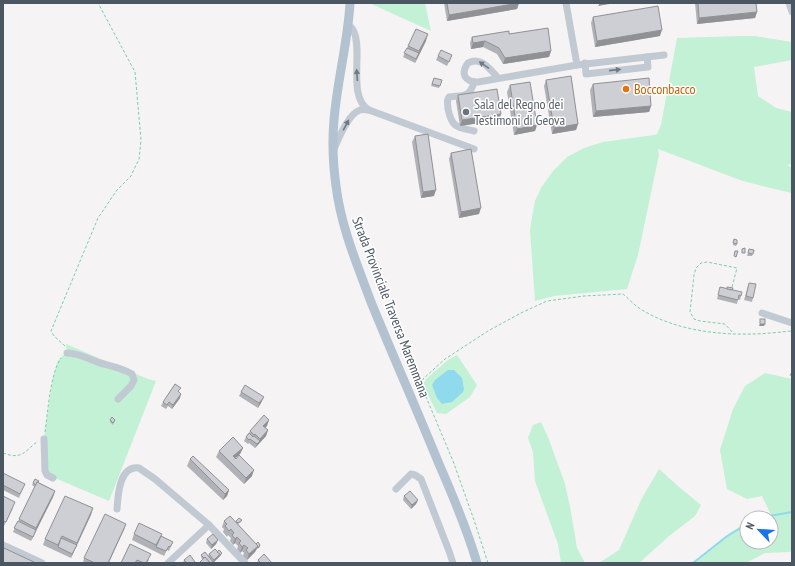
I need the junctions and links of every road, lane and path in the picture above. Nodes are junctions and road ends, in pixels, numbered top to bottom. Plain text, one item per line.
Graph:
1 (98, 3) edge
2 (350, 3) edge
3 (566, 3) edge
4 (789, 3) edge
5 (792, 12) edge
6 (348, 24) junction
7 (664, 55) dead end
8 (577, 65) junction
9 (498, 78) junction
10 (474, 82) junction
11 (369, 110) junction
12 (474, 131) dead end
13 (474, 150) dead end
14 (333, 151) junction
15 (732, 287) edge
16 (762, 313) dead end
17 (792, 323) edge
18 (792, 331) edge
19 (733, 334) junction
20 (67, 353) junction
21 (792, 370) edge
22 (790, 376) dead end
23 (118, 399) dead end
24 (44, 439) junction
25 (3, 453) edge
26 (53, 478) dead end
27 (396, 489) dead end
28 (116, 509) dead end
29 (209, 525) junction
30 (3, 545) edge
31 (42, 563) edge
32 (168, 563) edge
33 (245, 563) edge
34 (453, 563) edge
35 (477, 563) edge
36 (488, 563) edge

1 - 20 path
2 - 6 main road, Strada Provinciale Traversa Maremmana
3 - 8 street
4 - 5 street
11 -> 6 street
6 - 14 main road, Strada Provinciale Traversa Maremmana
7 - 8 street
8 - 9 street
9 - 10 street
9 -> 10 street
10 - 12 street
11 - 13 street
14 -> 11 street
14 - 35 main road, Strada Provinciale Traversa Maremmana
15 - 19 path
16 - 17 street
18 - 19 path
19 - 36 path
20 - 23 street
20 - 24 path
21 - 22 path
24 - 25 path
24 - 26 street
27 - 34 street
28 - 29 street
29 - 32 street
29 - 33 street
30 - 31 street

